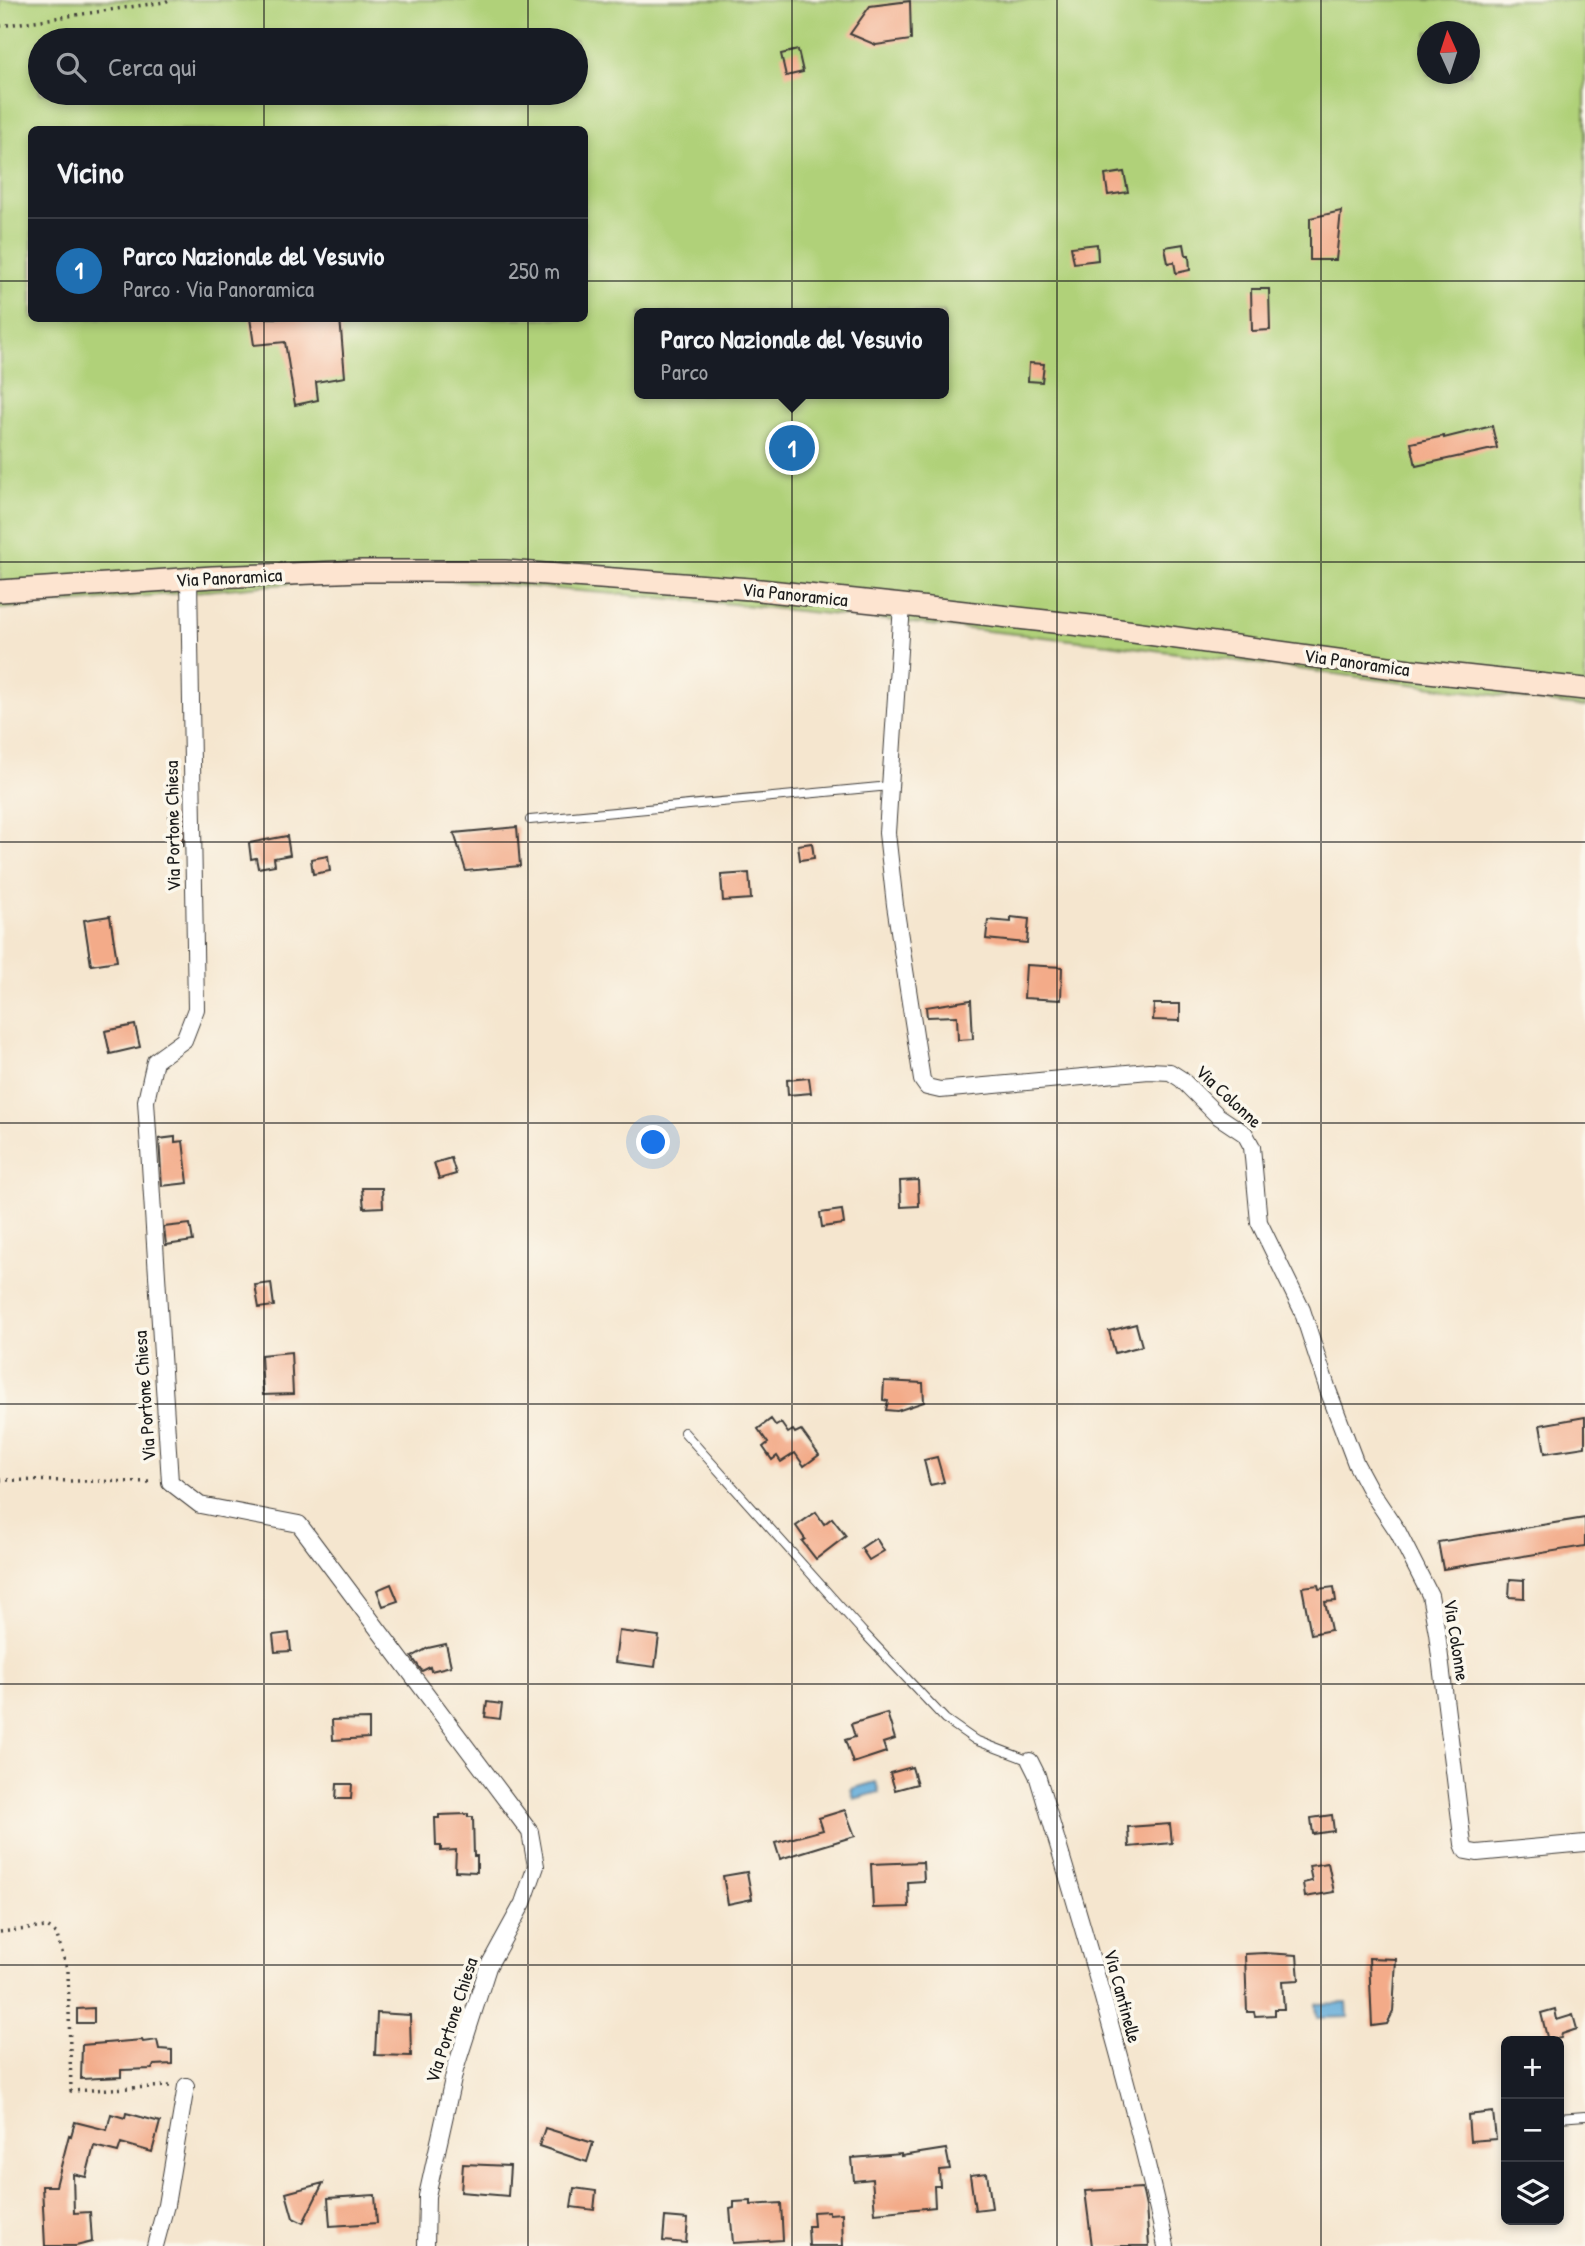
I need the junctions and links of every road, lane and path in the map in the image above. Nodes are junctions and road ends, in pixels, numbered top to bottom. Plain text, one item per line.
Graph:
1 (169, 0) edge
2 (0, 26) edge
3 (189, 579) junction
4 (0, 591) edge
5 (902, 605) junction
6 (1585, 689) edge
7 (890, 786) junction
8 (530, 820) dead end
9 (684, 1433) dead end
10 (0, 1480) edge
11 (170, 1482) junction
12 (1030, 1761) joint
13 (1585, 1843) edge
14 (0, 1932) edge
15 (186, 2086) joint
16 (1585, 2116) edge
17 (1564, 2118) edge
18 (155, 2246) edge
19 (425, 2246) edge
20 (1166, 2246) edge

1 - 2 path
3 - 4 street, Via Panoramica
3 - 5 street, Via Panoramica
3 - 11 street, Via Portone Chiesa
5 - 6 street, Via Panoramica
5 - 7 street, Via Colonne
7 - 8 lane
7 - 13 street, Via Colonne
9 - 12 lane
10 - 11 path
11 - 19 street, Via Portone Chiesa
12 - 20 street, Via Cantinelle
14 - 15 path
15 - 18 street
16 - 17 lane

